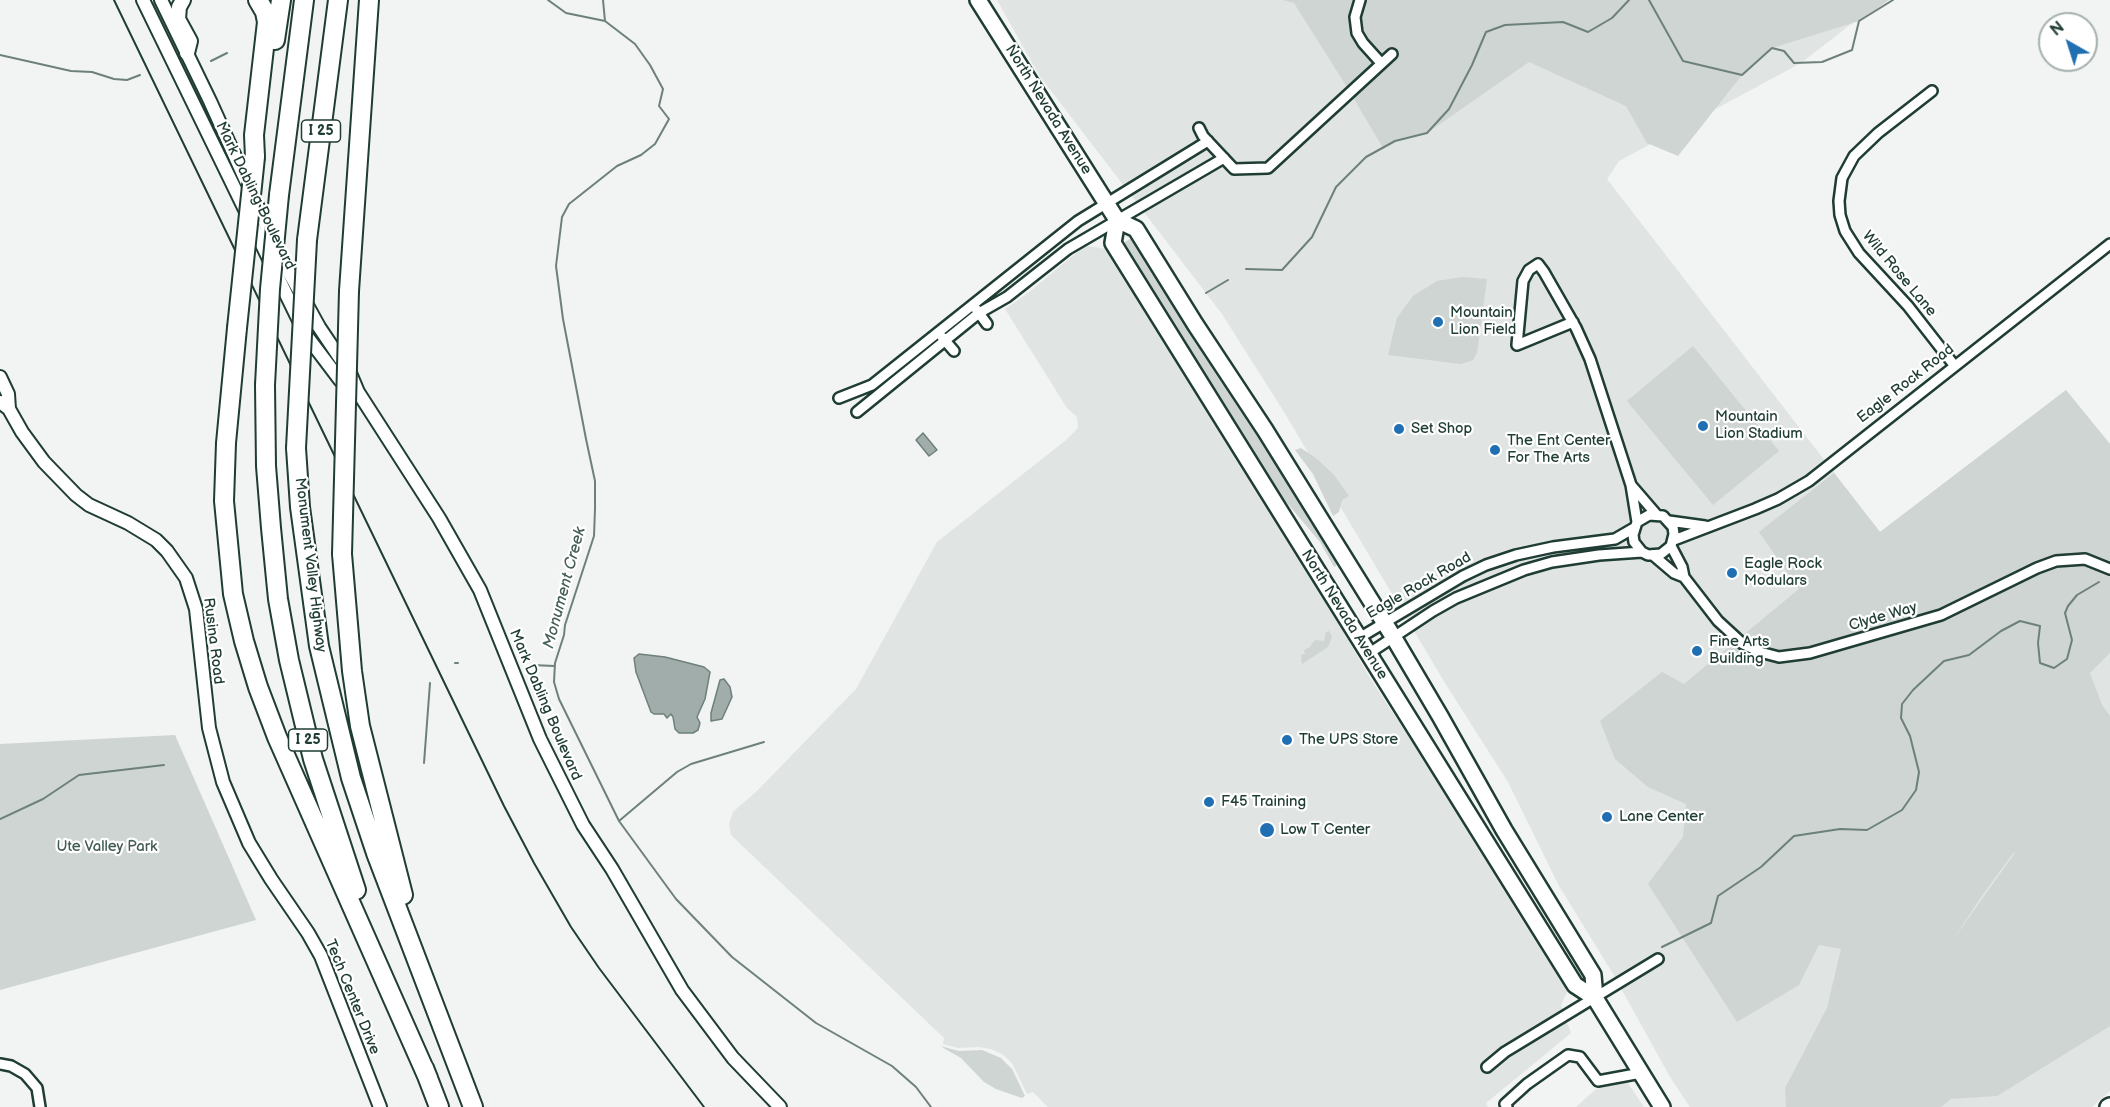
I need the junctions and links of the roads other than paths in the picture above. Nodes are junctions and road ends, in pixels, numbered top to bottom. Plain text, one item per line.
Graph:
1 (143, 0) edge
2 (161, 0) edge
3 (183, 0) edge
4 (258, 0) edge
5 (281, 0) edge
6 (304, 0) edge
7 (338, 0) edge
8 (369, 0) edge
9 (978, 0) edge
10 (1360, 0) edge
11 (187, 53) junction
12 (1392, 54) dead end
13 (1381, 63) junction
14 (1932, 91) dead end
15 (1200, 128) dead end
16 (256, 136) junction
17 (1208, 141) junction
18 (1224, 158) junction
19 (1106, 203) junction
20 (1117, 220) junction
21 (2110, 244) edge
22 (973, 304) junction
23 (979, 313) junction
24 (1573, 322) junction
25 (987, 324) dead end
26 (938, 332) junction
27 (945, 340) junction
28 (954, 351) dead end
29 (1954, 365) junction
30 (3, 393) edge
31 (358, 393) junction
32 (839, 398) dead end
33 (857, 412) dead end
34 (1631, 485) junction
35 (1656, 514) junction
36 (1669, 521) junction
37 (1636, 525) junction
38 (1707, 526) junction
39 (1672, 543) junction
40 (1642, 552) junction
41 (1654, 556) junction
42 (2110, 568) edge
43 (1684, 577) junction
44 (1384, 624) junction
45 (1359, 638) junction
46 (1394, 638) junction
47 (1368, 654) junction
48 (249, 843) joint
49 (1658, 959) dead end
50 (1595, 998) junction
51 (446, 1037) junction
52 (0, 1064) edge
53 (1487, 1066) dead end
54 (1641, 1073) junction
55 (428, 1078) junction
56 (40, 1107) edge
57 (380, 1107) edge
58 (439, 1107) edge
59 (473, 1107) edge
60 (780, 1107) edge
61 (1507, 1107) edge
62 (1662, 1107) edge

1 - 31 street, Mark Dabling Boulevard
2 - 11 street, Mark Dabling Boulevard
3 - 11 main road
4 - 16 highway
5 - 16 highway
6 - 55 highway, I 25, bridge
7 - 51 highway, Monument Valley Highway / I 25, bridge
8 - 51 highway, bridge
9 - 19 main road, North Nevada Avenue
10 - 13 street
11 - 31 street, Mark Dabling Boulevard
12 - 13 street
13 - 18 street
14 - 29 street, Wild Rose Lane
15 - 17 street
16 - 55 highway, bridge
17 - 18 street
17 - 19 street
18 - 20 street
19 - 20 main road, North Nevada Avenue
19 - 22 street
20 - 23 street
20 - 44 main road, North Nevada Avenue
20 - 45 main road, North Nevada Avenue
21 - 29 street, Eagle Rock Road
22 - 23 street
22 - 26 street
23 - 25 street
23 - 27 street
24 - 24 street
24 - 34 street
26 - 27 street
26 - 32 street
27 - 28 street
27 - 33 street
29 - 38 street, Eagle Rock Road
30 - 48 street, Rusina Road
31 - 60 street, Mark Dabling Boulevard
34 - 35 street
34 - 37 street
35 - 36 street, Eagle Rock Road
35 - 37 street, Eagle Rock Road
36 - 38 street, Eagle Rock Road
36 - 39 street
37 - 40 street
37 - 44 street, Eagle Rock Road
38 - 39 street, Eagle Rock Road
39 - 41 street, Eagle Rock Road
39 - 43 street
40 - 41 street, Eagle Rock Road
40 - 46 street, Eagle Rock Road
41 - 43 street
42 - 43 street, Clyde Way
44 - 45 street, Eagle Rock Road
44 - 46 main road, North Nevada Avenue
45 - 47 main road, North Nevada Avenue
46 - 47 street, Eagle Rock Road
46 - 50 main road, North Nevada Avenue
47 - 50 main road, North Nevada Avenue
48 - 57 street, Tech Center Drive
49 - 50 street
50 - 53 street
50 - 54 main road, North Nevada Avenue
51 - 59 highway, Monument Valley Highway / I 25
52 - 56 street
54 - 61 street
54 - 62 main road, North Nevada Avenue
55 - 58 highway, I 25

